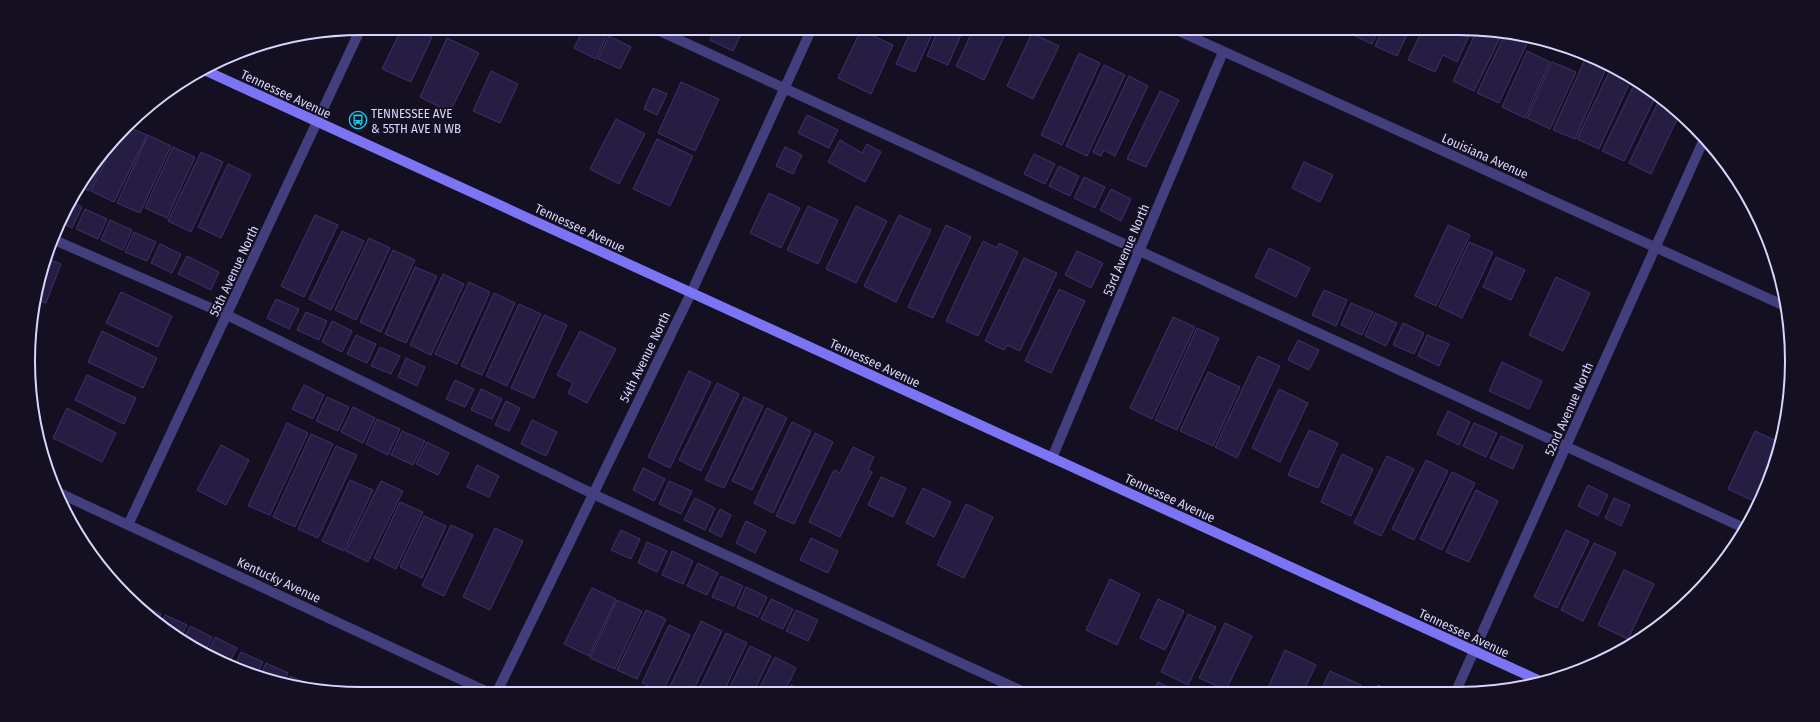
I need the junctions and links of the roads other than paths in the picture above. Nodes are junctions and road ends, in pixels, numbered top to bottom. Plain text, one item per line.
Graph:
1 (358, 35) edge
2 (668, 35) edge
3 (809, 35) edge
4 (1187, 35) edge
5 (1223, 52) junction
6 (210, 73) edge
7 (785, 88) junction
8 (318, 122) junction
9 (1701, 143) edge
10 (58, 242) edge
11 (1655, 247) junction
12 (1140, 251) junction
13 (691, 293) junction
14 (1780, 304) edge
15 (227, 315) junction
16 (1566, 446) junction
17 (1052, 458) junction
18 (593, 494) junction
19 (65, 496) edge
20 (128, 525) junction
21 (1740, 526) edge
22 (1474, 651) junction
23 (1534, 678) edge
24 (477, 687) edge
25 (499, 687) edge
26 (1013, 687) edge
27 (1458, 687) edge

1 - 8 street, 55th Avenue North
2 - 7 street
3 - 7 street, 54th Avenue North
4 - 5 street, Louisiana Avenue
5 - 11 street, Louisiana Avenue
5 - 12 street, 53rd Avenue North
6 - 8 street, Tennessee Avenue
7 - 12 street
7 - 13 street, 54th Avenue North
8 - 13 street, Tennessee Avenue
8 - 15 street, 55th Avenue North
9 - 11 street, 52nd Avenue North
10 - 15 street
11 - 14 street, Louisiana Avenue
11 - 16 street, 52nd Avenue North
12 - 16 street
12 - 17 street, 53rd Avenue North
13 - 17 street, Tennessee Avenue
13 - 18 street, 54th Avenue North
15 - 18 street
15 - 20 street, 55th Avenue North
16 - 21 street
16 - 22 street, 52nd Avenue North
17 - 22 street, Tennessee Avenue
18 - 25 street, 54th Avenue North
18 - 26 street
19 - 20 street, Kentucky Avenue
20 - 24 street, Kentucky Avenue
22 - 23 street, Tennessee Avenue
22 - 27 street, 52nd Avenue North

